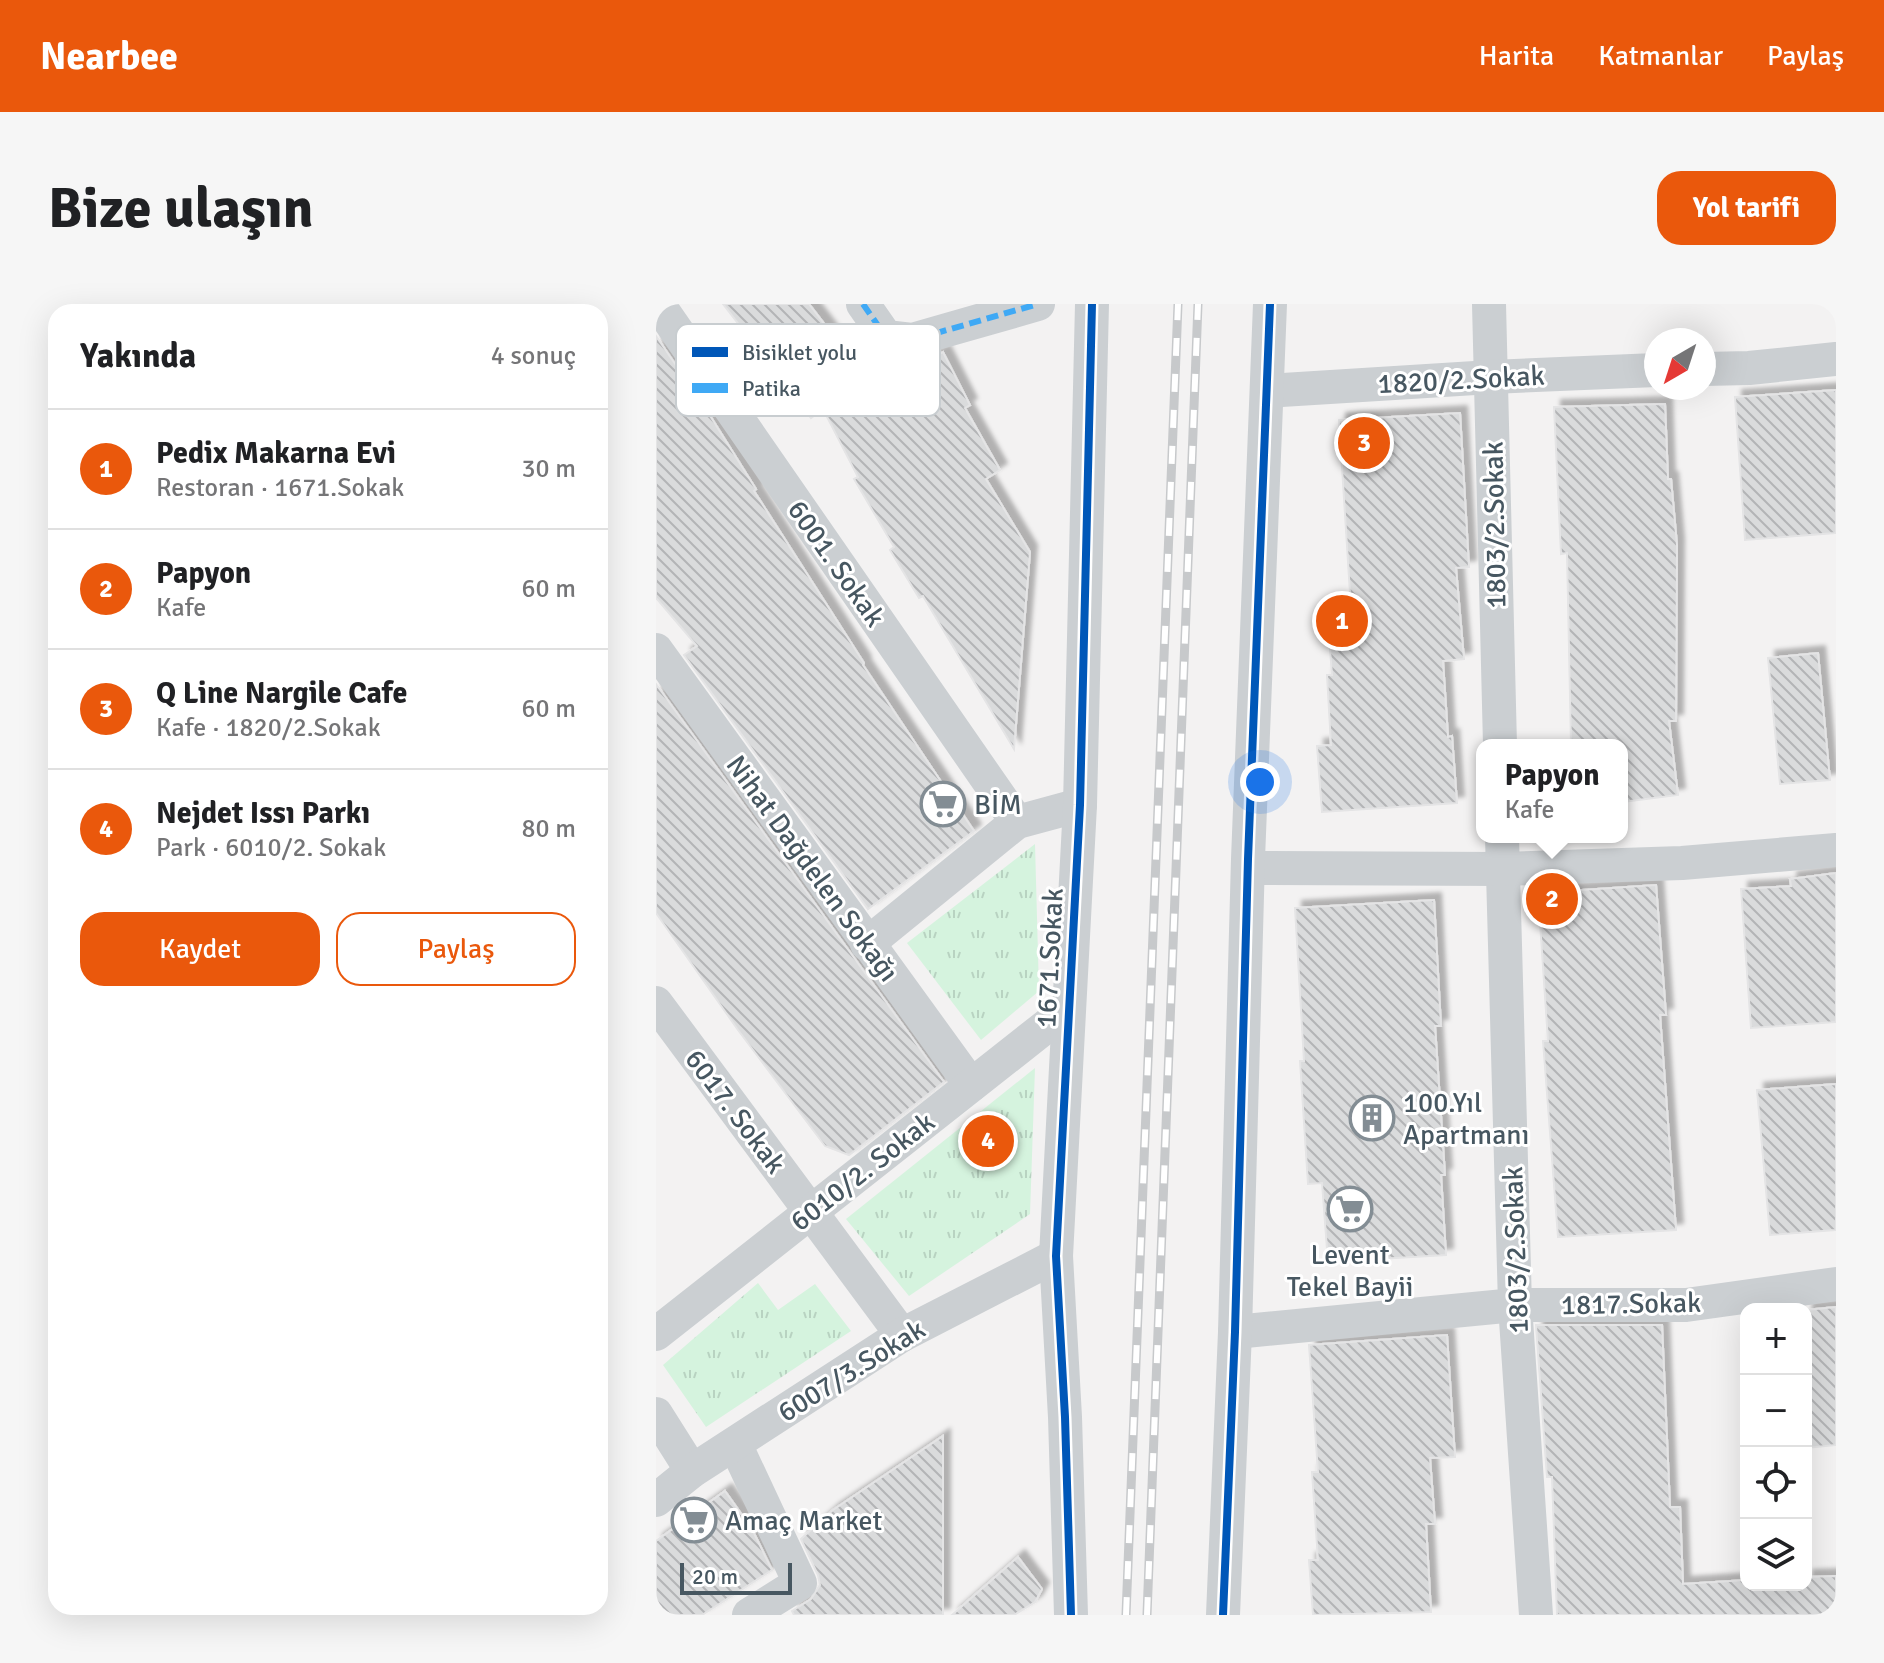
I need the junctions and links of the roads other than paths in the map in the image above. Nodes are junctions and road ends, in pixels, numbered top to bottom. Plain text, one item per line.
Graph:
1 (658, 304) edge
2 (863, 304) edge
3 (1038, 304) edge
4 (1092, 304) edge
5 (1270, 304) edge
6 (1489, 304) edge
7 (877, 324) edge
8 (676, 330) edge
9 (940, 332) edge
10 (1836, 359) edge
11 (1716, 369) edge
12 (1644, 371) edge
13 (1491, 377) junction
14 (1267, 391) junction
15 (736, 416) edge
16 (656, 650) edge
17 (1500, 739) edge
18 (1080, 805) junction
19 (1017, 822) junction
20 (1836, 850) edge
21 (1503, 853) edge
22 (1248, 868) junction
23 (867, 944) junction
24 (656, 1003) edge
25 (1068, 1009) junction
26 (971, 1085) junction
27 (811, 1212) junction
28 (1056, 1256) junction
29 (1836, 1284) edge
30 (1515, 1305) junction
31 (1235, 1332) junction
32 (656, 1334) edge
33 (902, 1335) junction
34 (656, 1414) edge
35 (735, 1444) junction
36 (692, 1471) junction
37 (656, 1500) edge
38 (758, 1613) edge
39 (1071, 1615) edge
40 (1223, 1615) edge
41 (1536, 1615) edge

1 - 8 street, 6001. Sokak
2 - 7 street
3 - 9 street
4 - 18 street, 1671.Sokak
5 - 14 street
6 - 13 street, 1803/2.Sokak
10 - 11 street
12 - 13 street, 1820/2.Sokak
13 - 14 street, 1820/2.Sokak
13 - 17 street, 1803/2.Sokak
14 - 22 street
15 - 19 street, 6001. Sokak
16 - 23 street, Nihat Dağdelen Sokağı
18 - 19 street
18 - 25 street, 1671.Sokak
19 - 23 street
20 - 21 street
21 - 22 street
21 - 30 street, 1803/2.Sokak
22 - 31 street
23 - 26 street, Nihat Dağdelen Sokağı
24 - 27 street, 6017. Sokak
25 - 26 street, 6010/2. Sokak
25 - 28 street, 1671.Sokak
26 - 27 street, 6010/2. Sokak
27 - 32 street, 6010/2. Sokak
27 - 33 street, 6017. Sokak
28 - 33 street, 6007/3.Sokak
28 - 39 street, 1671.Sokak
29 - 30 street, 1817.Sokak
30 - 31 street, 1817.Sokak
30 - 41 street, 1803/2.Sokak
31 - 40 street
33 - 35 street, 6007/3.Sokak
34 - 36 street
35 - 36 street, 6007/3.Sokak
35 - 38 street
36 - 37 street, 6007/3.Sokak

